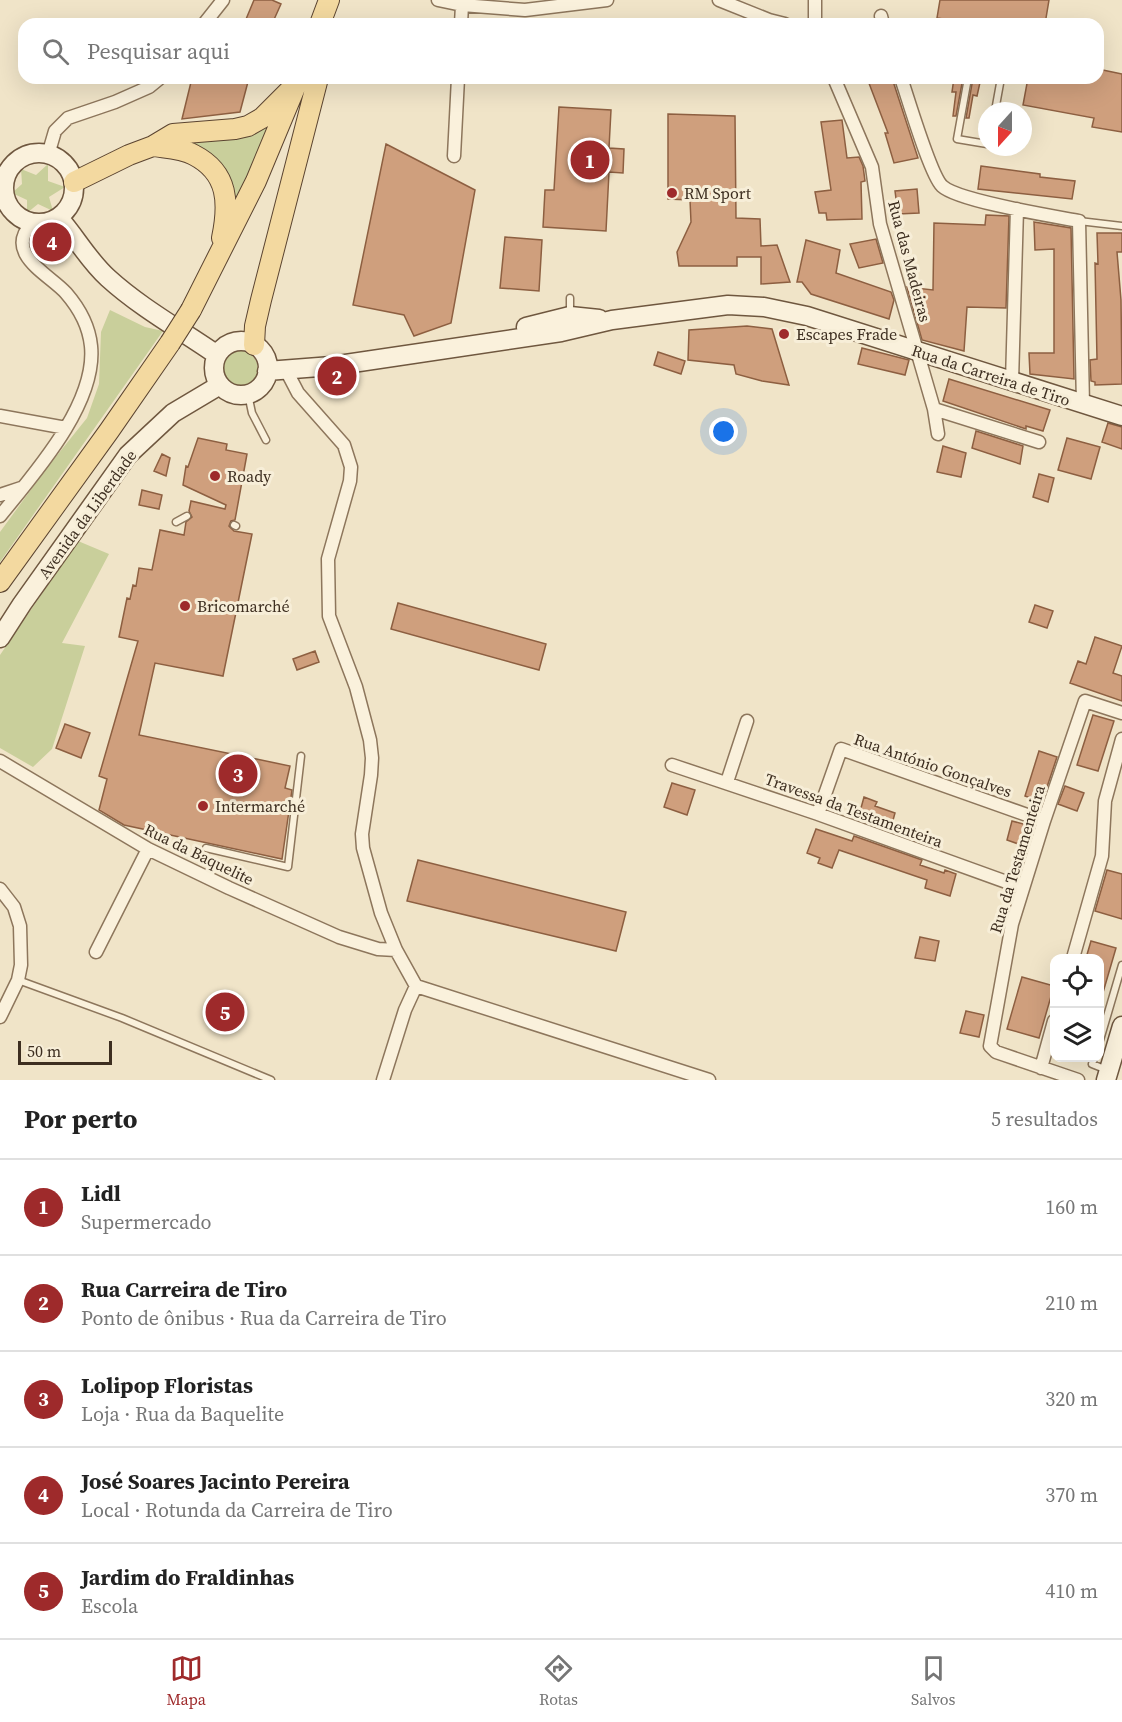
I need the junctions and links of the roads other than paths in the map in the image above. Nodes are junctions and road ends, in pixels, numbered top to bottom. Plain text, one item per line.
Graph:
1 (223, 0) edge
2 (331, 0) edge
3 (438, 0) edge
4 (607, 0) edge
5 (719, 0) edge
6 (815, 0) edge
7 (462, 4) junction
8 (209, 18) edge
9 (323, 18) edge
10 (332, 18) edge
11 (461, 18) edge
12 (764, 18) edge
13 (815, 18) edge
14 (153, 84) edge
15 (294, 84) edge
16 (296, 84) edge
17 (316, 84) edge
18 (458, 84) edge
19 (837, 84) edge
20 (904, 84) edge
21 (967, 84) edge
22 (1000, 84) edge
23 (997, 102) edge
24 (978, 142) edge
25 (153, 146) junction
26 (48, 155) junction
27 (454, 156) dead end
28 (6, 161) edge
29 (74, 182) junction
30 (1017, 209) junction
31 (59, 218) junction
32 (1079, 221) junction
33 (32, 223) junction
34 (1122, 226) edge
35 (217, 261) junction
36 (570, 307) junction
37 (612, 321) junction
38 (561, 332) junction
39 (500, 340) junction
40 (254, 345) junction
41 (917, 351) junction
42 (217, 355) junction
43 (286, 370) junction
44 (267, 371) junction
45 (1012, 381) junction
46 (220, 385) junction
47 (248, 394) junction
48 (1083, 404) junction
49 (934, 409) junction
50 (0, 416) edge
51 (1122, 416) edge
52 (66, 428) junction
53 (938, 434) dead end
54 (266, 440) dead end
55 (1039, 442) dead end
56 (22, 488) junction
57 (0, 495) edge
58 (0, 516) edge
59 (188, 516) dead end
60 (176, 522) dead end
61 (0, 582) edge
62 (0, 638) edge
63 (1122, 713) edge
64 (747, 721) dead end
65 (1121, 748) edge
66 (301, 756) dead end
67 (0, 761) edge
68 (672, 765) dead end
69 (727, 782) junction
70 (818, 814) junction
71 (1044, 821) junction
72 (206, 848) dead end
73 (148, 849) junction
74 (1023, 888) junction
75 (0, 889) edge
76 (396, 950) junction
77 (96, 952) dead end
78 (1074, 954) edge
79 (1122, 965) edge
80 (18, 980) junction
81 (416, 986) junction
82 (0, 1017) edge
83 (1104, 1026) edge
84 (1122, 1026) edge
85 (1050, 1035) edge
86 (1093, 1062) edge
87 (1041, 1068) junction
88 (1108, 1075) edge
89 (271, 1080) edge
90 (383, 1080) edge
91 (709, 1080) edge
92 (1078, 1080) edge

1 - 8 street
2 - 9 main road
2 - 10 main road
3 - 7 street
4 - 7 street
5 - 12 street
6 - 13 street
7 - 11 street
14 - 26 street
15 - 25 main road
16 - 35 main road
17 - 40 main road
18 - 27 street
19 - 41 street, Rua das Madeiras
20 - 30 street
21 - 24 lane
22 - 23 lane
25 - 29 main road
25 - 35 main road
26 - 28 main road
26 - 29 main road
28 - 33 main road
29 - 31 main road
30 - 32 street
30 - 45 street
31 - 33 main road
31 - 42 main road
32 - 34 lane
32 - 48 street
33 - 52 street
35 - 61 main road, bridge
36 - 37 main road, Rua da Carreira de Tiro
36 - 38 main road
36 - 39 main road, Rua da Carreira de Tiro
37 - 38 main road, Rua da Carreira de Tiro
37 - 41 main road, Rua da Carreira de Tiro
38 - 39 main road, Rua da Carreira de Tiro
39 - 43 main road, Rua da Carreira de Tiro
40 - 42 main road
40 - 44 main road
41 - 45 main road, Rua da Carreira de Tiro
41 - 49 street, Rua das Madeiras
42 - 46 main road
43 - 44 main road, Rua da Carreira de Tiro
43 - 76 street
44 - 47 main road
45 - 48 main road, Rua da Carreira de Tiro
46 - 47 main road
46 - 62 main road, Avenida da Liberdade
47 - 54 lane
48 - 51 main road, Rua da Carreira de Tiro
49 - 53 street, Rua das Madeiras
49 - 55 street
50 - 52 street
52 - 56 street
56 - 57 street
56 - 58 street
59 - 60 lane
63 - 71 street, Rua da Testamenteira
64 - 69 street
65 - 78 street
66 - 72 lane
67 - 73 street, Rua da Baquelite
68 - 69 street, Travessa da Testamenteira
69 - 70 street, Travessa da Testamenteira
70 - 71 street, Rua António Gonçalves
70 - 74 street, Travessa da Testamenteira
71 - 74 street, Rua da Testamenteira
73 - 76 street, Rua da Baquelite
73 - 77 street
74 - 87 street, Rua da Testamenteira
75 - 80 street
76 - 81 street
79 - 83 lane
80 - 82 street
80 - 89 lane
81 - 90 street
81 - 91 street
84 - 88 main road
85 - 87 street
86 - 88 lane
87 - 92 street, Rua da Testamenteira

